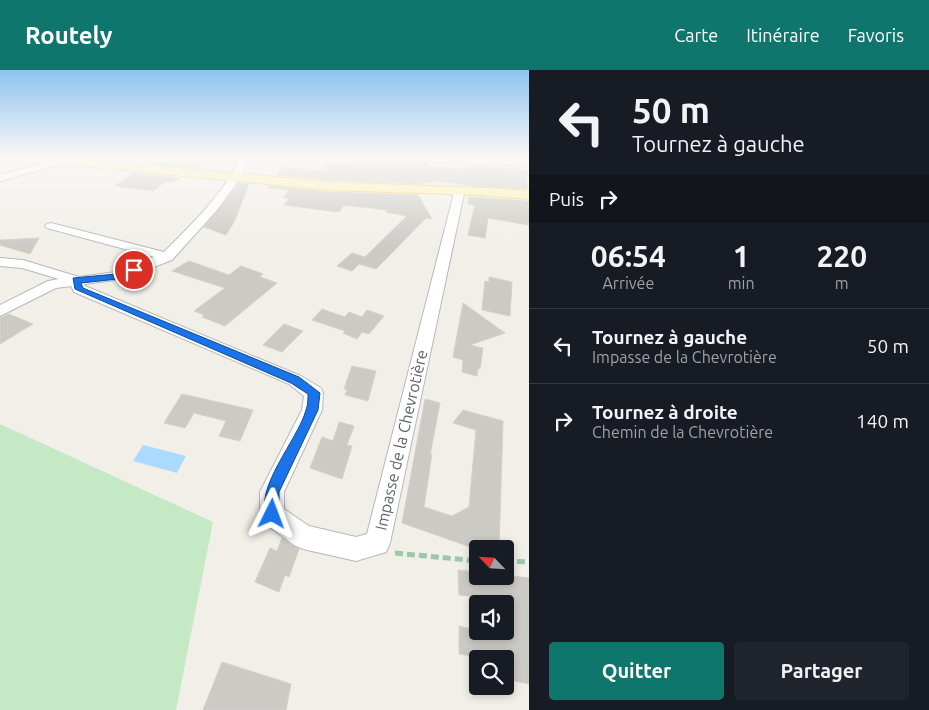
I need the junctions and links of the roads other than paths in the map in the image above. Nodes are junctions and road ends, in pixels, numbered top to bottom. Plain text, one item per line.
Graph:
1 (228, 188) edge
2 (401, 188) edge
3 (460, 189) junction
4 (529, 195) edge
5 (51, 226) dead end
6 (167, 257) junction
7 (0, 262) edge
8 (76, 280) junction
9 (0, 311) edge

1 - 6 street
2 - 3 main road
3 - 4 main road
3 - 8 street, Impasse de la Chevrotière
5 - 6 street
6 - 8 street
7 - 8 street
8 - 9 street

